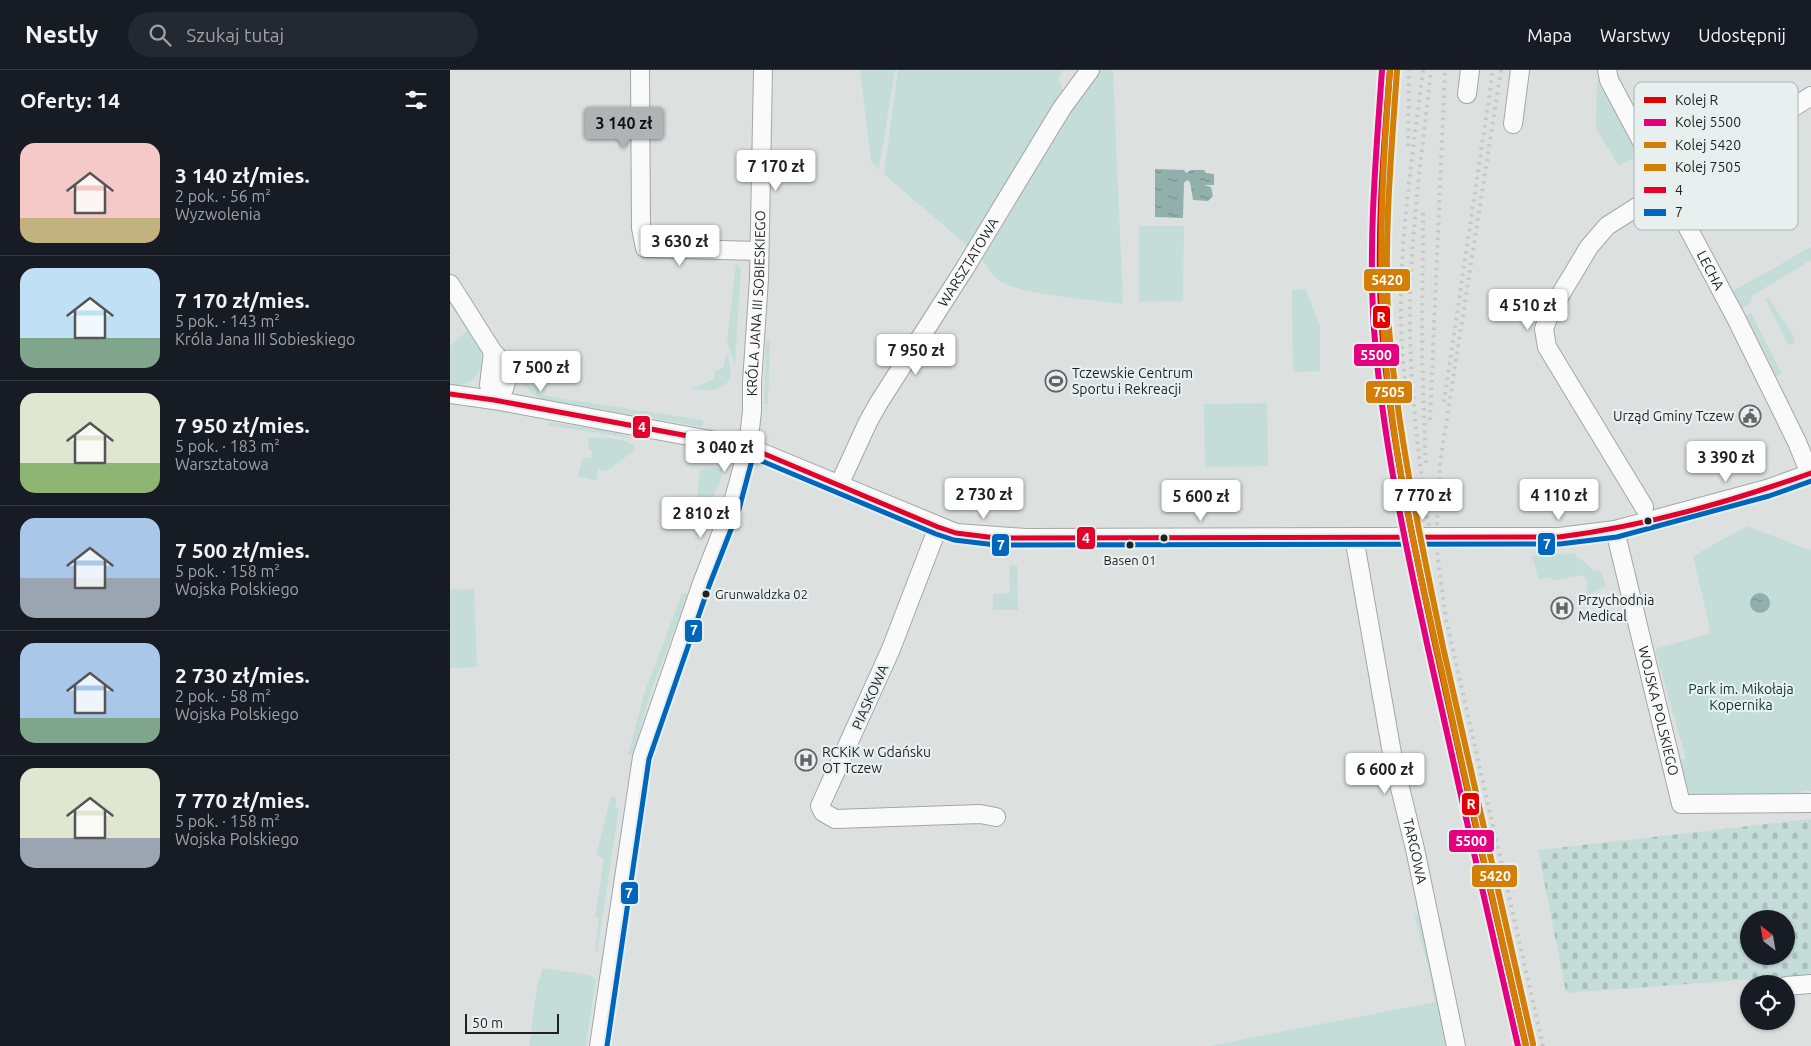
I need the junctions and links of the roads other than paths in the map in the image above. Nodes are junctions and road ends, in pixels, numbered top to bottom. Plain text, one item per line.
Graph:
1 (640, 70) edge
2 (763, 70) edge
3 (1090, 70) edge
4 (1470, 70) edge
5 (1520, 70) edge
6 (1607, 70) edge
7 (1467, 94) dead end
8 (1811, 96) edge
9 (1798, 104) edge
10 (1513, 124) dead end
11 (1634, 126) edge
12 (1634, 208) edge
13 (1690, 230) edge
14 (758, 251) junction
15 (450, 284) edge
16 (450, 394) edge
17 (494, 400) junction
18 (748, 447) junction
19 (1811, 474) edge
20 (839, 485) junction
21 (1644, 507) dead end
22 (938, 527) junction
23 (1615, 530) junction
24 (1354, 537) junction
25 (1811, 803) edge
26 (996, 817) dead end
27 (1811, 984) edge
28 (1795, 985) edge
29 (599, 1046) edge
30 (1456, 1046) edge

1 - 14 street
2 - 14 street, KRÓLA JANA III SOBIESKIEGO
3 - 20 street, WARSZTATOWA
4 - 7 street
5 - 10 street
6 - 11 street, LECHA
8 - 9 street
12 - 21 street
13 - 19 street, LECHA
14 - 18 street, KRÓLA JANA III SOBIESKIEGO
15 - 17 street
16 - 17 street
17 - 18 street
18 - 20 street
18 - 29 street, KRÓLA JANA III SOBIESKIEGO
19 - 23 street
20 - 22 street
22 - 24 street
22 - 26 street, PIASKOWA
23 - 24 street, bridge
23 - 25 street, WOJSKA POLSKIEGO
24 - 30 street, TARGOWA
27 - 28 street

